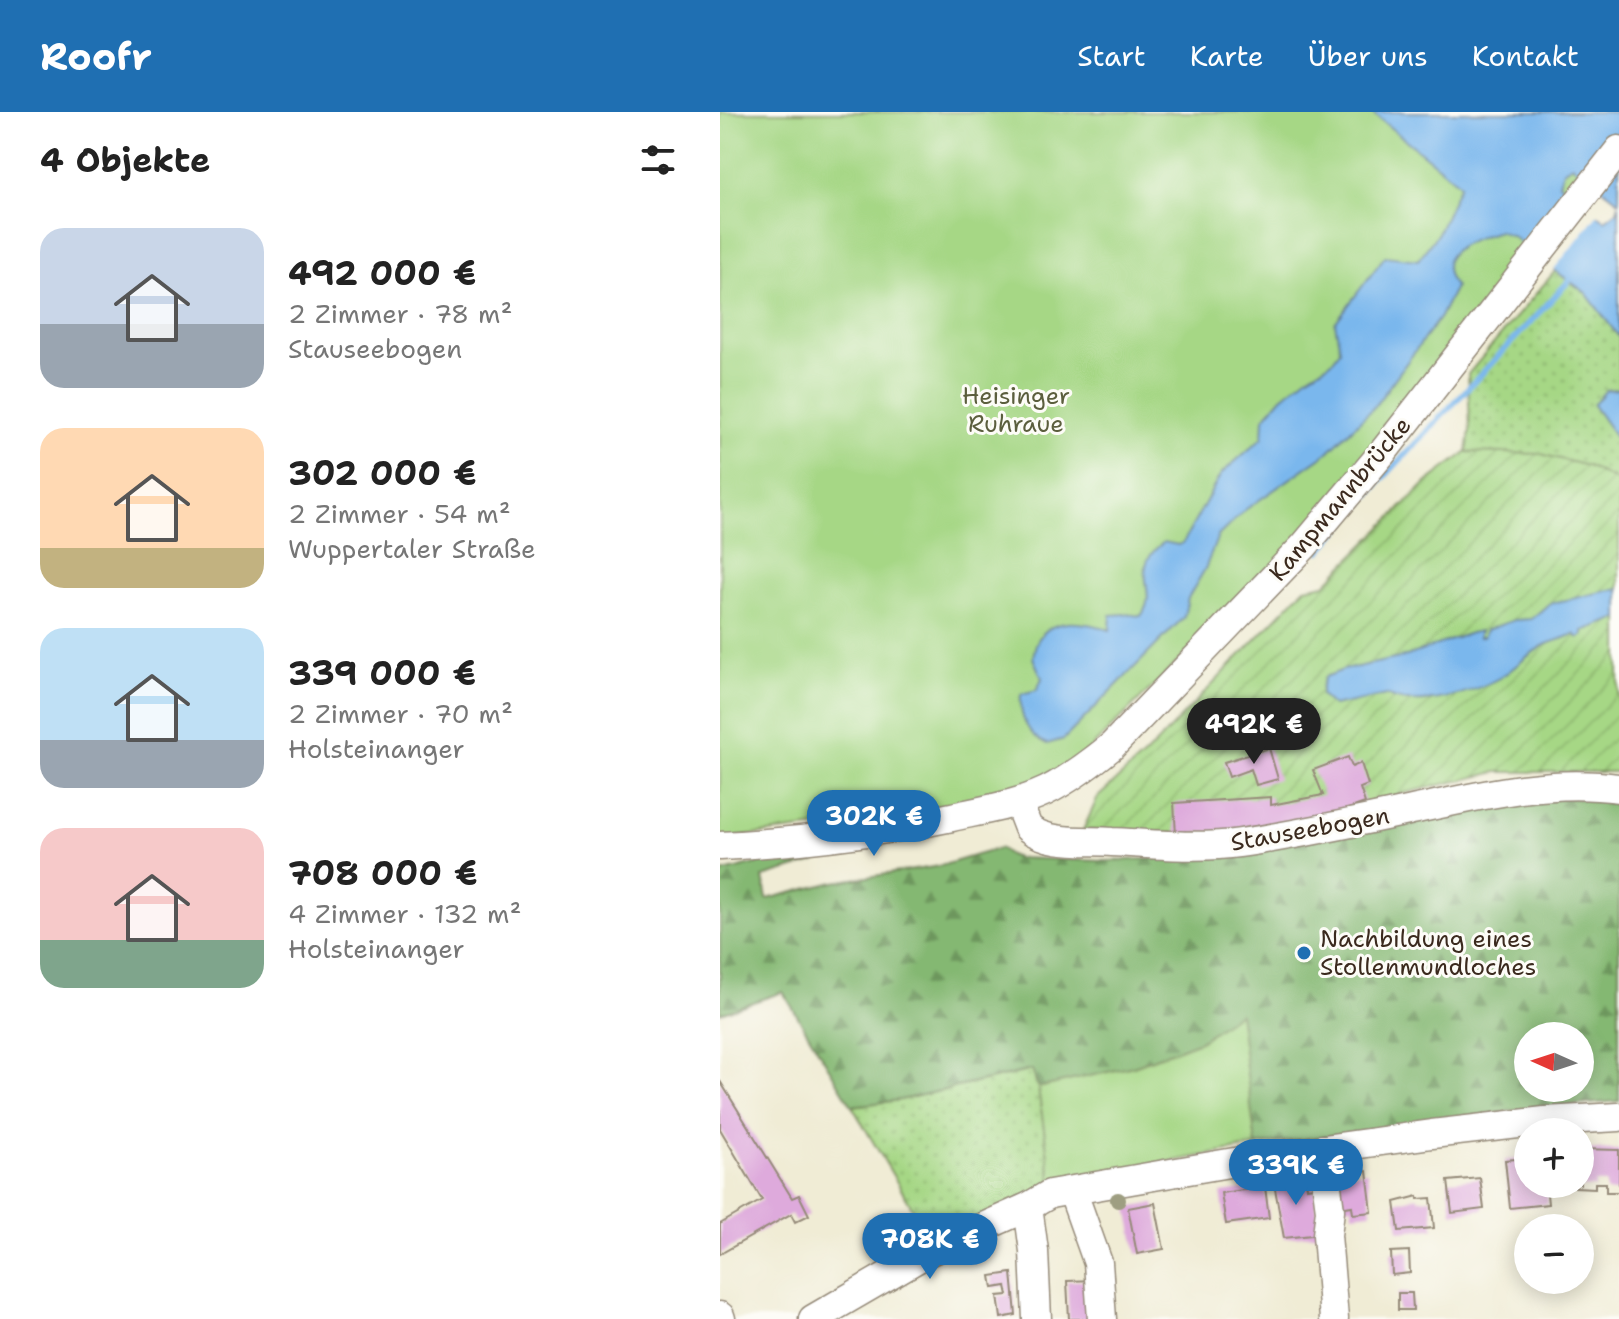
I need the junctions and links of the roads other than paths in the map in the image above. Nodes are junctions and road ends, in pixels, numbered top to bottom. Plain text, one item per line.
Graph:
1 (1619, 150) edge
2 (1619, 788) edge
3 (1018, 802) junction
4 (720, 846) edge
5 (1619, 1117) edge
6 (1322, 1149) junction
7 (1072, 1190) junction
8 (1028, 1207) junction
9 (813, 1319) edge
10 (1037, 1319) edge
11 (1102, 1319) edge
12 (1334, 1319) edge

1 - 3 street, Kampmannbrücke
2 - 3 street, Stauseebogen
3 - 4 street, Kampmannbrücke
5 - 6 street
6 - 7 street
6 - 12 street
7 - 8 street
7 - 11 street
8 - 9 street
8 - 10 street

